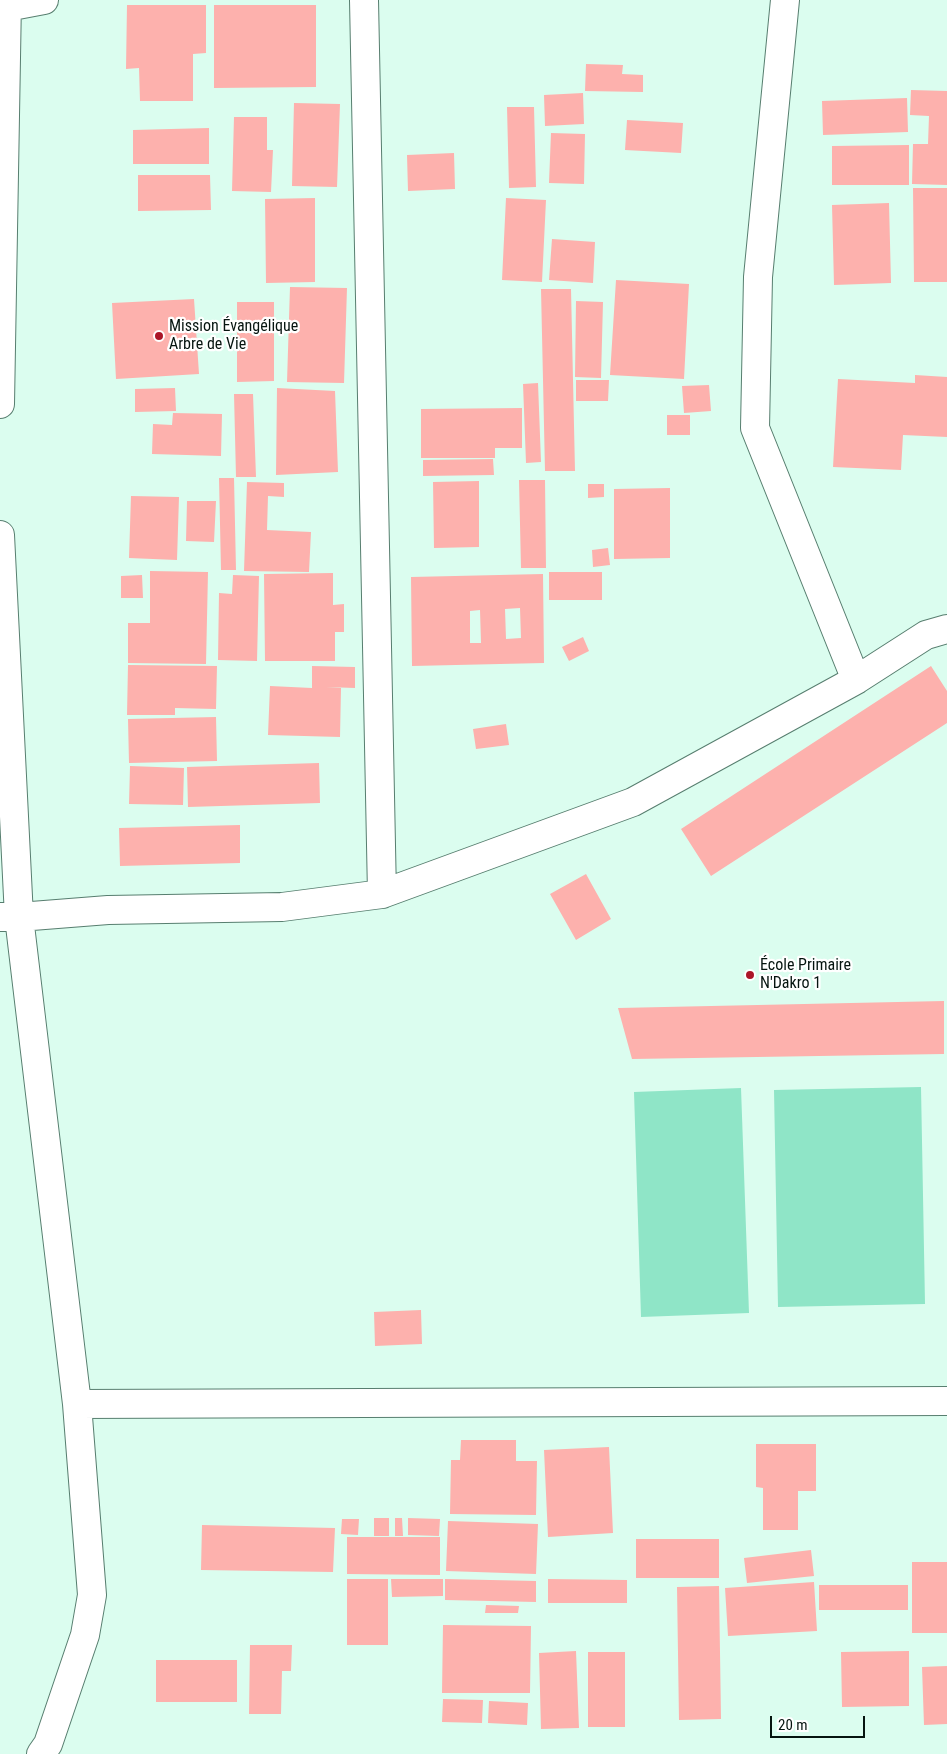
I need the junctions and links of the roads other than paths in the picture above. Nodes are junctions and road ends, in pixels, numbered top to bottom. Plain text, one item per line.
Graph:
1 (44, 0) edge
2 (364, 0) edge
3 (780, 0) edge
4 (7, 4) edge
5 (0, 404) edge
6 (0, 534) edge
7 (947, 629) edge
8 (856, 680) junction
9 (382, 894) junction
10 (9, 917) edge
11 (947, 1401) edge
12 (77, 1404) junction
13 (41, 1754) edge

1 - 4 street
2 - 9 street
3 - 8 street
4 - 5 street
6 - 10 street
7 - 8 street
8 - 9 street
9 - 10 street
10 - 12 street
11 - 12 street
12 - 13 street

